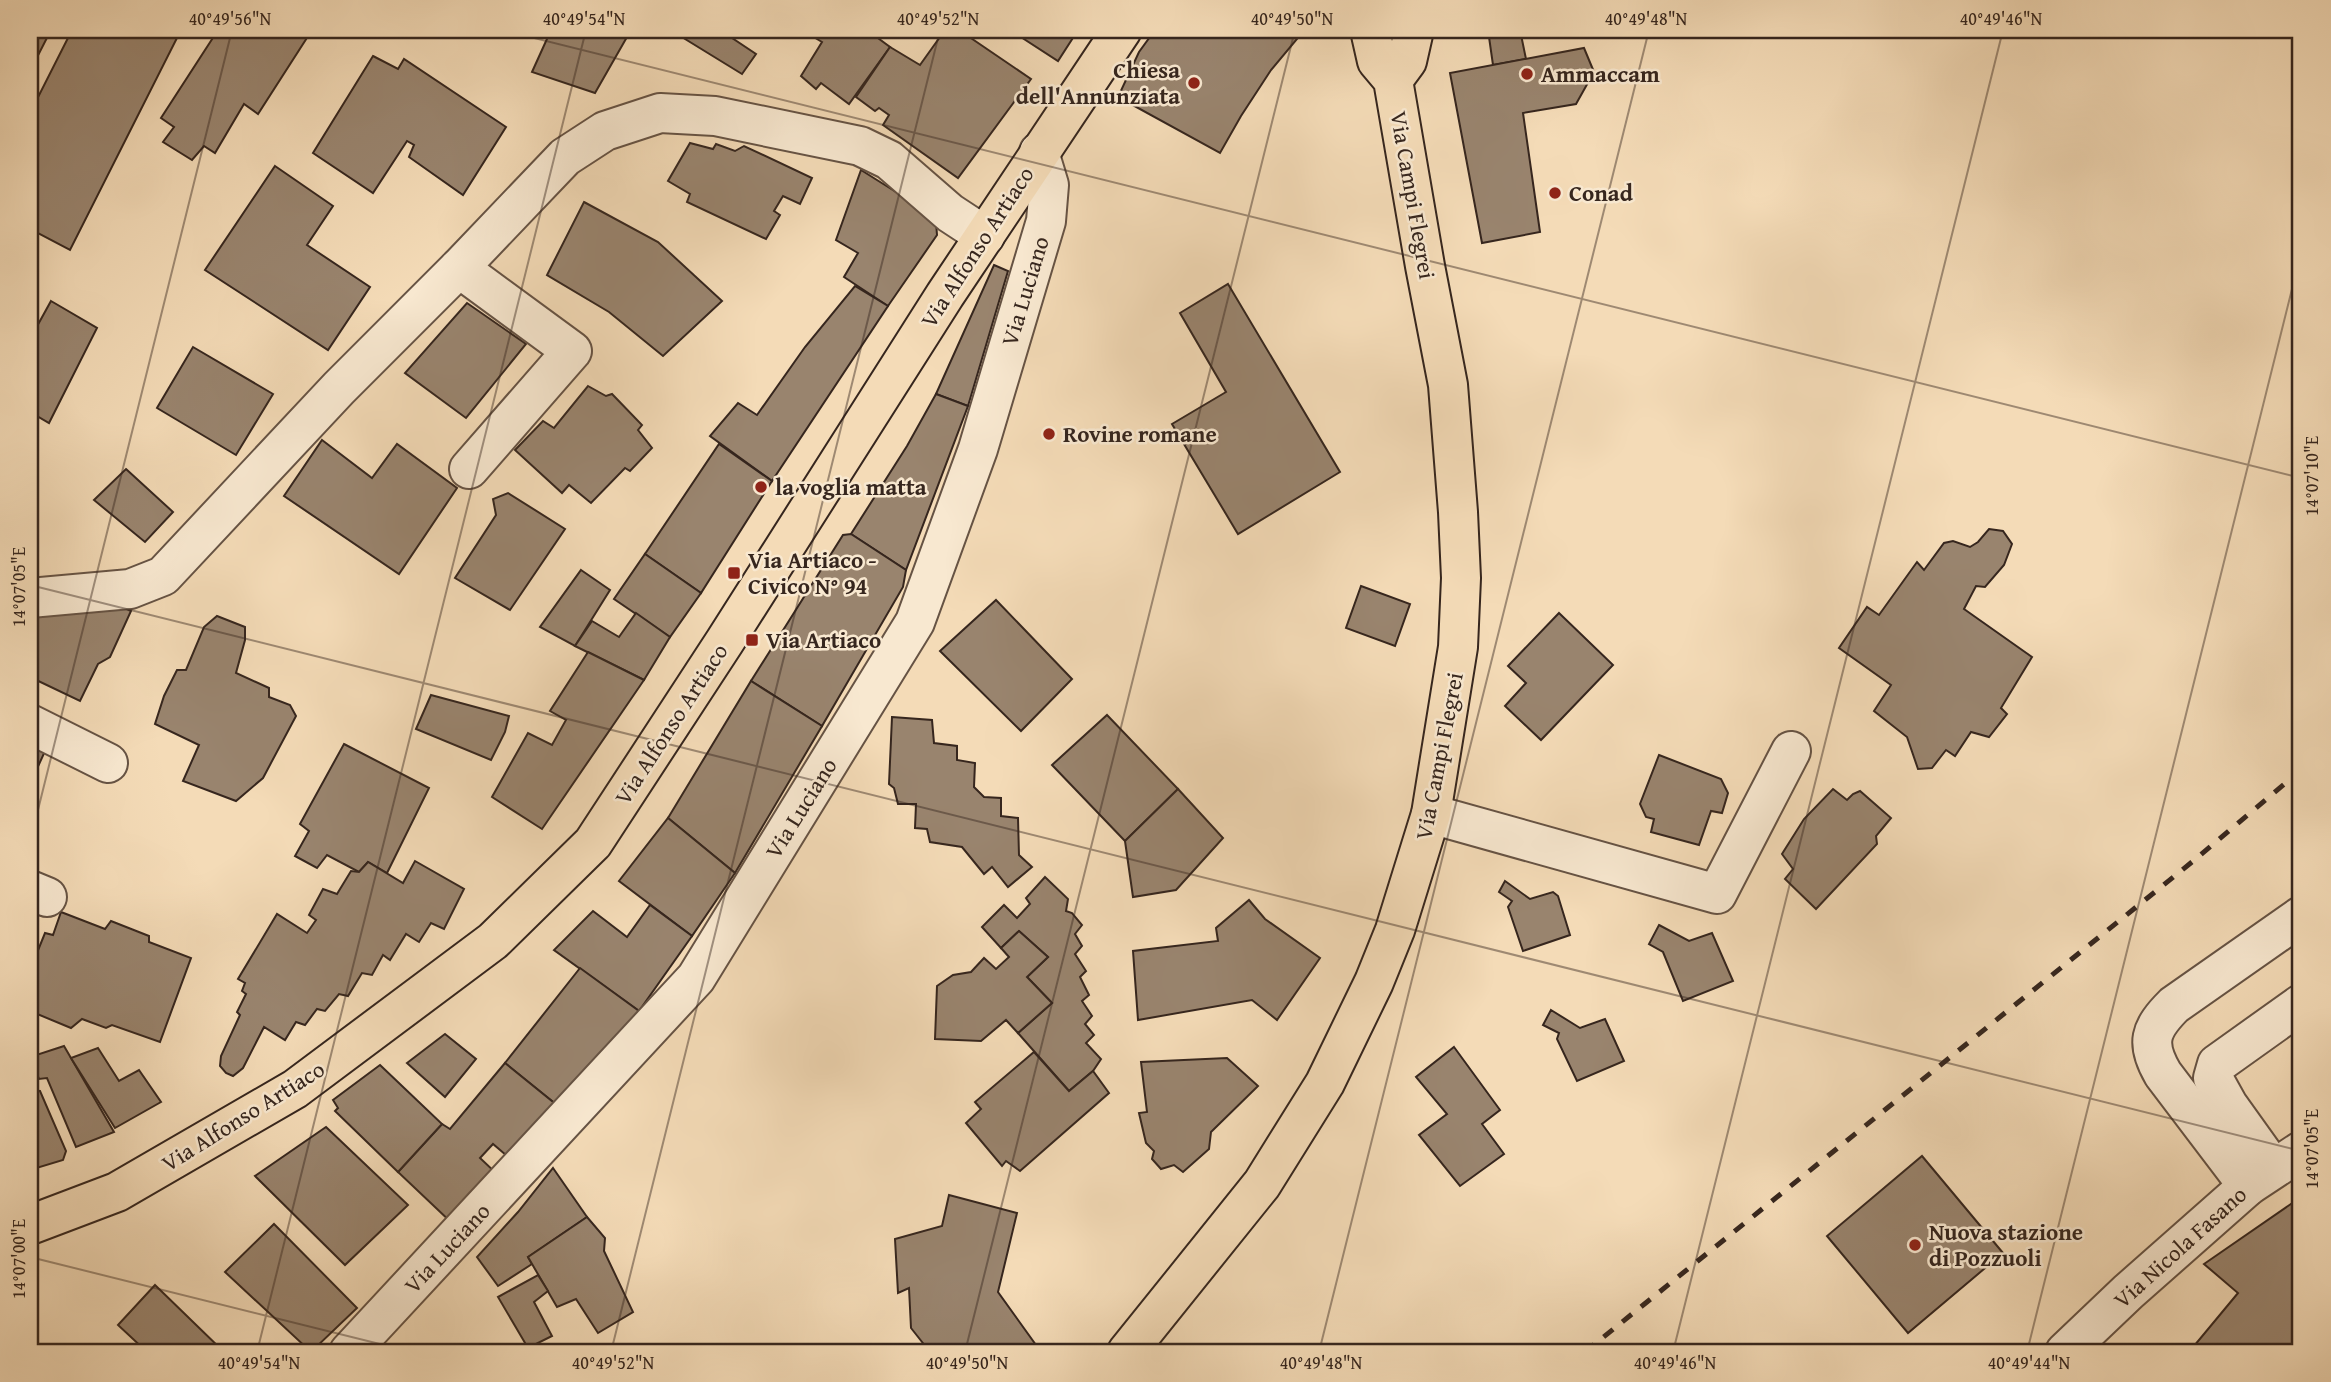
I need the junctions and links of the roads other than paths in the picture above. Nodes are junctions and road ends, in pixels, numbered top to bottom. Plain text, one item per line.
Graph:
1 (1122, 30) edge
2 (1370, 30) edge
3 (1414, 30) edge
4 (1393, 80) junction
5 (1039, 152) junction
6 (985, 236) junction
7 (459, 268) junction
8 (469, 469) dead end
9 (30, 599) edge
10 (30, 724) edge
11 (1791, 751) dead end
12 (108, 763) dead end
13 (1431, 814) junction
14 (2301, 916) edge
15 (2301, 1004) edge
16 (2274, 1168) edge
17 (30, 1225) edge
18 (349, 1352) edge
19 (1127, 1352) edge
20 (2065, 1352) edge

1 - 5 main road, Via Alfonso Artiaco
2 - 4 main road, Via Campi Flegrei
3 - 4 main road, Via Campi Flegrei
4 - 13 main road, Via Campi Flegrei
5 - 6 main road, Via Alfonso Artiaco
5 - 18 street, Via Luciano
6 - 7 street
6 - 17 main road, Via Alfonso Artiaco
7 - 8 street
7 - 9 street
10 - 12 street
11 - 13 street
13 - 19 main road, Via Campi Flegrei
14 - 16 street
15 - 16 street
16 - 20 street, Via Nicola Fasano

